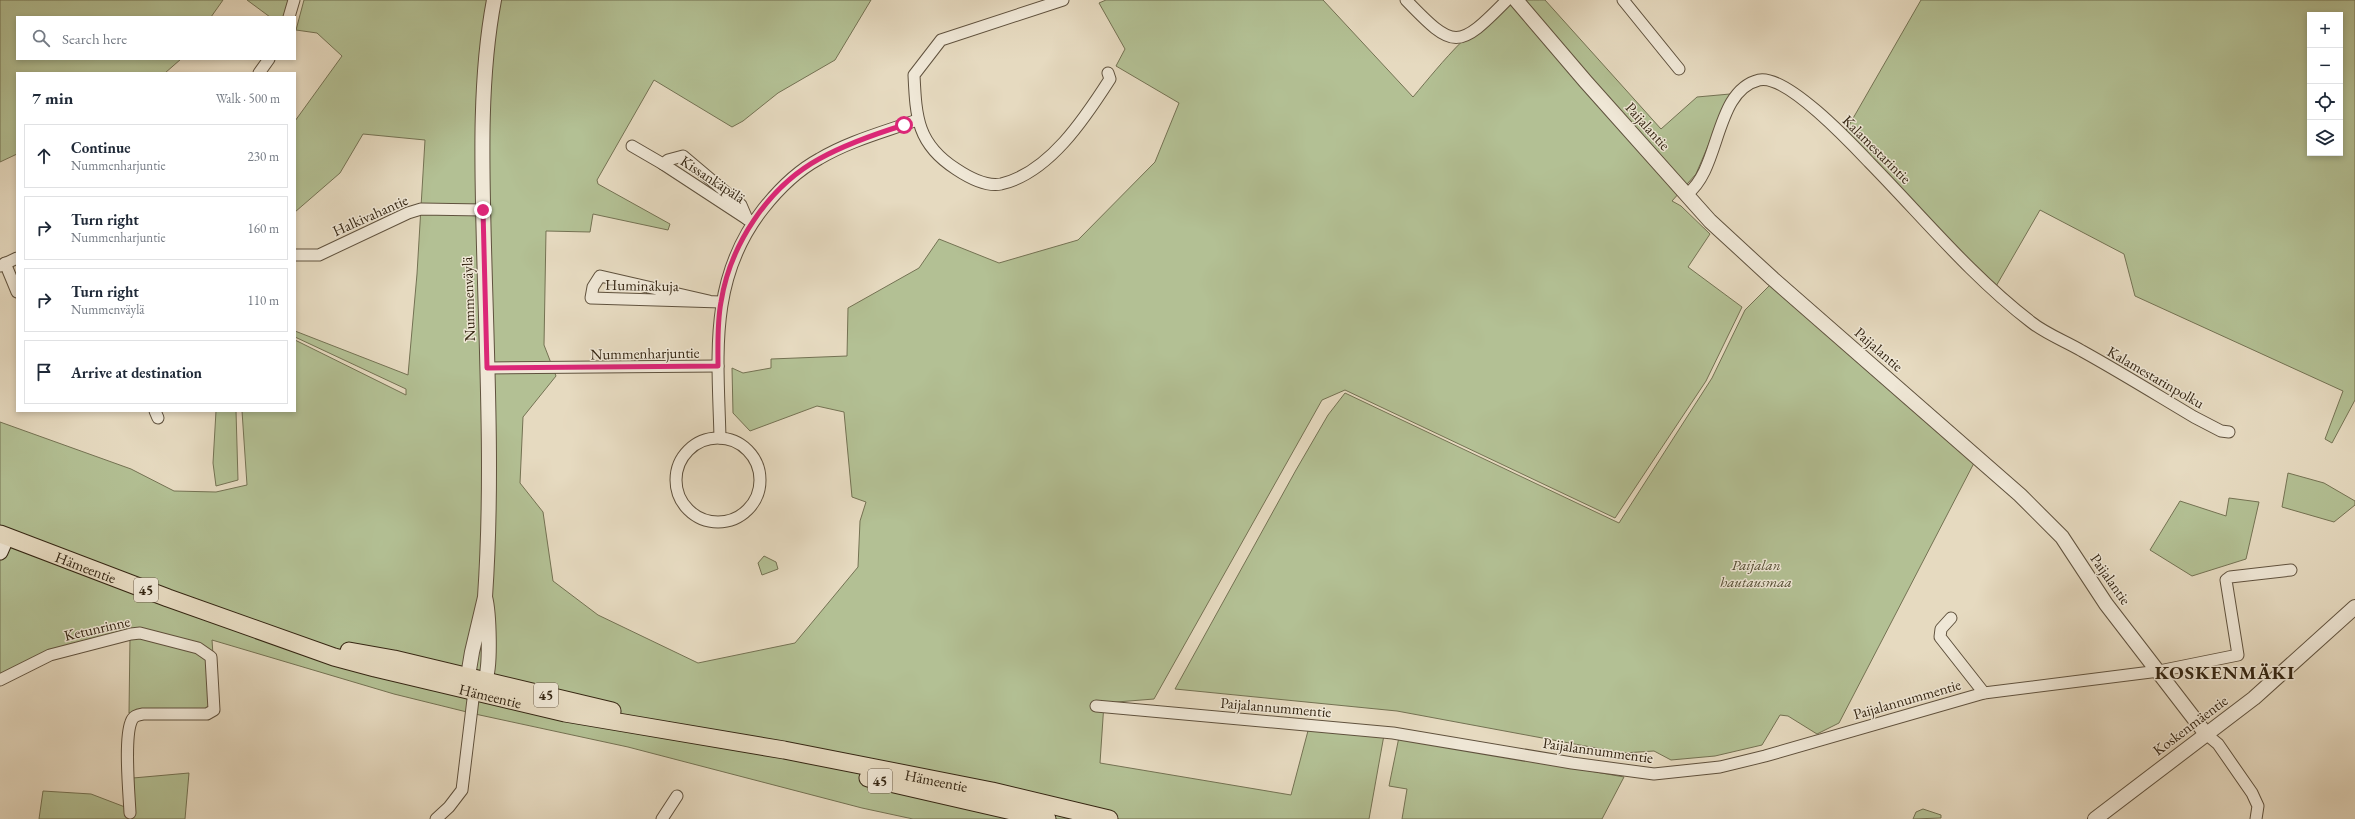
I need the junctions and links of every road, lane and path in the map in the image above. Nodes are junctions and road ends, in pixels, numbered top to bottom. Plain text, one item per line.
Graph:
1 (294, 0) edge
2 (494, 0) edge
3 (1063, 0) edge
4 (1406, 0) edge
5 (1506, 0) edge
6 (1516, 0) edge
7 (1623, 0) edge
8 (289, 16) edge
9 (268, 60) edge
10 (1679, 69) dead end
11 (260, 72) edge
12 (1108, 73) dead end
13 (917, 120) junction
14 (632, 146) dead end
15 (663, 164) junction
16 (1687, 194) junction
17 (483, 210) junction
18 (750, 220) junction
19 (296, 255) edge
20 (16, 258) edge
21 (2, 264) edge
22 (16, 290) edge
23 (709, 301) junction
24 (721, 302) junction
25 (2068, 344) joint
26 (718, 366) junction
27 (487, 368) junction
28 (2229, 432) dead end
29 (720, 438) junction
30 (4, 535) edge
31 (0, 552) edge
32 (2291, 570) dead end
33 (2355, 607) edge
34 (1951, 618) dead end
35 (2159, 671) junction
36 (0, 680) edge
37 (476, 682) junction
38 (1984, 693) junction
39 (1096, 706) dead end
40 (2206, 734) junction
41 (676, 796) dead end
42 (1006, 808) edge
43 (130, 813) dead end
44 (436, 819) edge
45 (662, 819) edge
46 (1047, 819) edge
47 (1109, 819) edge
48 (2095, 819) edge
49 (2256, 819) edge

1 - 8 street
2 - 17 street, Nummenväylä
3 - 13 street
4 - 5 street
6 - 16 street, Paijalantie
7 - 10 street
9 - 11 street
12 - 13 street
13 - 18 street, Nummenharjuntie
14 - 15 street, Kissankäpälä
15 - 18 street, Kissankäpälä
15 - 18 street, Kissankäpälä
16 - 25 street, Kalamestarintie
16 - 35 street, Paijalantie
17 - 19 street, Halkivahantie
17 - 27 street, Nummenväylä
18 - 24 street, Nummenharjuntie
20 - 21 street
21 - 22 street
23 - 23 street, Huminakuja
23 - 24 street, Huminakuja
24 - 26 street, Nummenharjuntie
25 - 28 street, Kalamestarinpolku
26 - 27 street, Nummenharjuntie
26 - 29 street
27 - 37 street, Nummenväylä
29 - 29 street
30 - 31 main road
30 - 37 main road, Hämeentie / 45
32 - 35 street, Paijalannummentie
33 - 40 street, Koskenmäentie
34 - 38 street
35 - 38 street, Paijalannummentie
35 - 40 street, Paijalantie
36 - 43 street, Ketunrinne
37 - 42 main road, Hämeentie / 45
37 - 44 street
38 - 39 street, Paijalannummentie
40 - 48 street, Koskenmäentie
40 - 49 street
41 - 45 street
42 - 46 main road, Hämeentie / 45
42 - 47 main road, Hämeentie / 45

